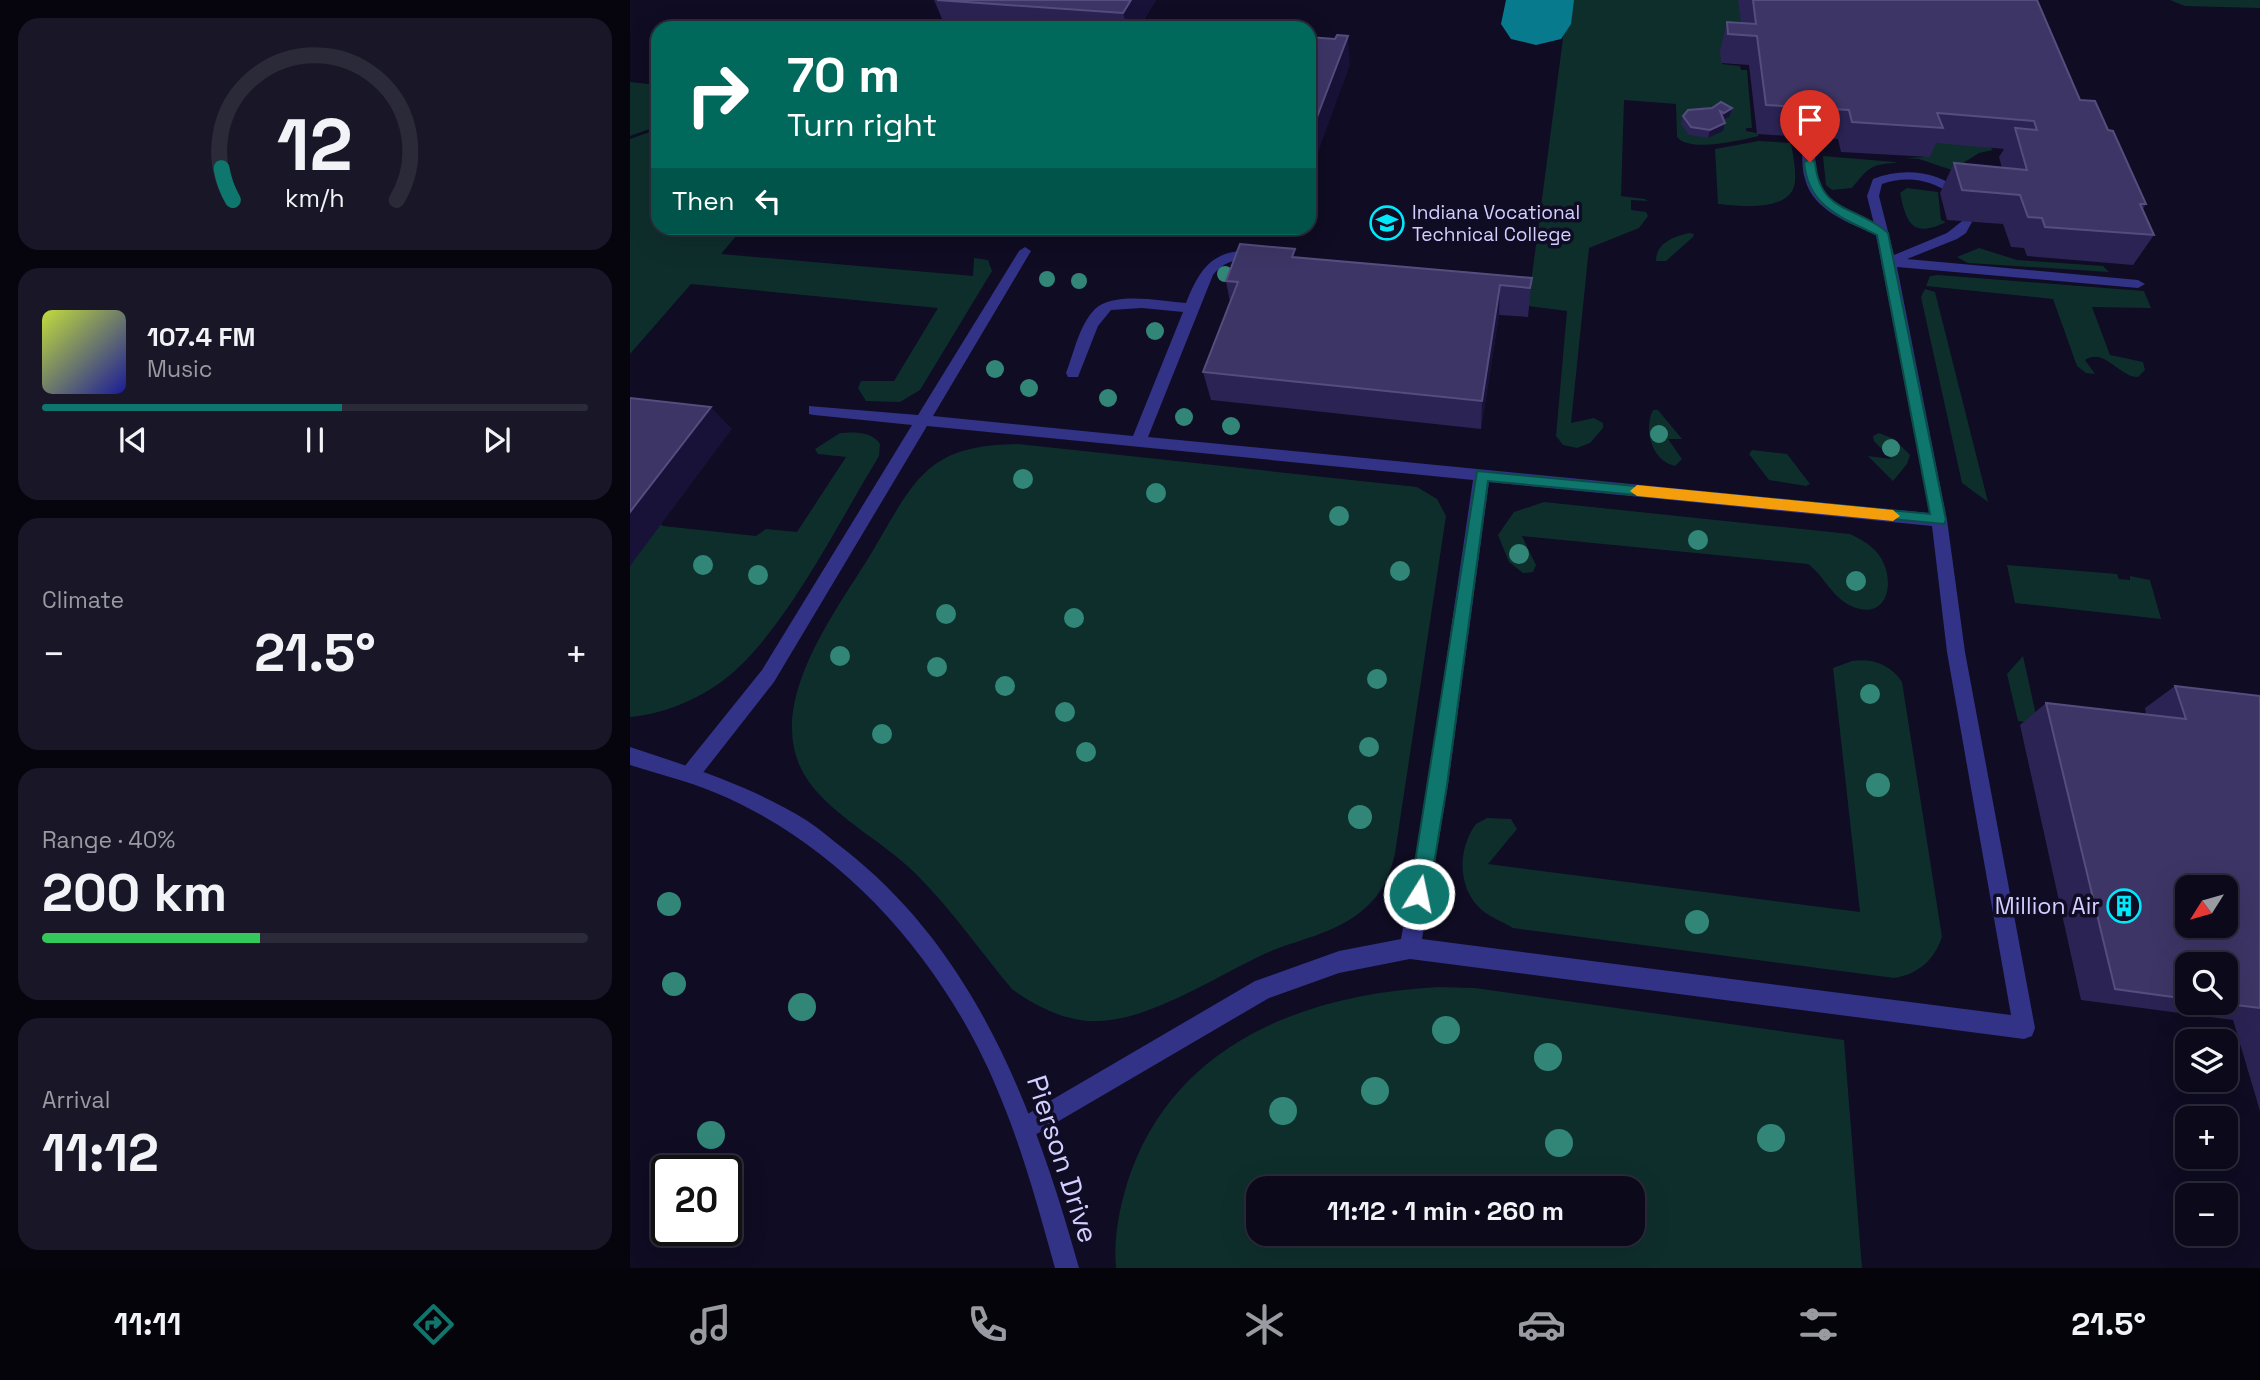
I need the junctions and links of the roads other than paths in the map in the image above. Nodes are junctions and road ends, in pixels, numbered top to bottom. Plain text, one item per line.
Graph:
1 (1808, 142) edge
2 (1959, 196) edge
3 (1966, 222) edge
4 (1882, 233) junction
5 (1024, 251) dead end
6 (1271, 255) edge
7 (1889, 262) junction
8 (2138, 284) dead end
9 (1191, 309) junction
10 (1073, 373) dead end
11 (814, 411) dead end
12 (920, 421) junction
13 (1138, 442) junction
14 (1482, 475) junction
15 (1939, 520) junction
16 (630, 756) edge
17 (691, 773) junction
18 (1410, 948) junction
19 (1027, 1127) junction
20 (1067, 1268) edge

1 - 4 street
2 - 4 street
3 - 7 street
4 - 7 street
5 - 12 street
6 - 9 street
7 - 8 street
7 - 15 street
9 - 10 street
9 - 13 street
11 - 12 street
12 - 13 street
12 - 17 street
13 - 14 street
14 - 15 street
14 - 18 street
15 - 18 street
16 - 17 street, Pierson Drive
17 - 19 street, Pierson Drive
18 - 19 street
19 - 20 street, Pierson Drive

